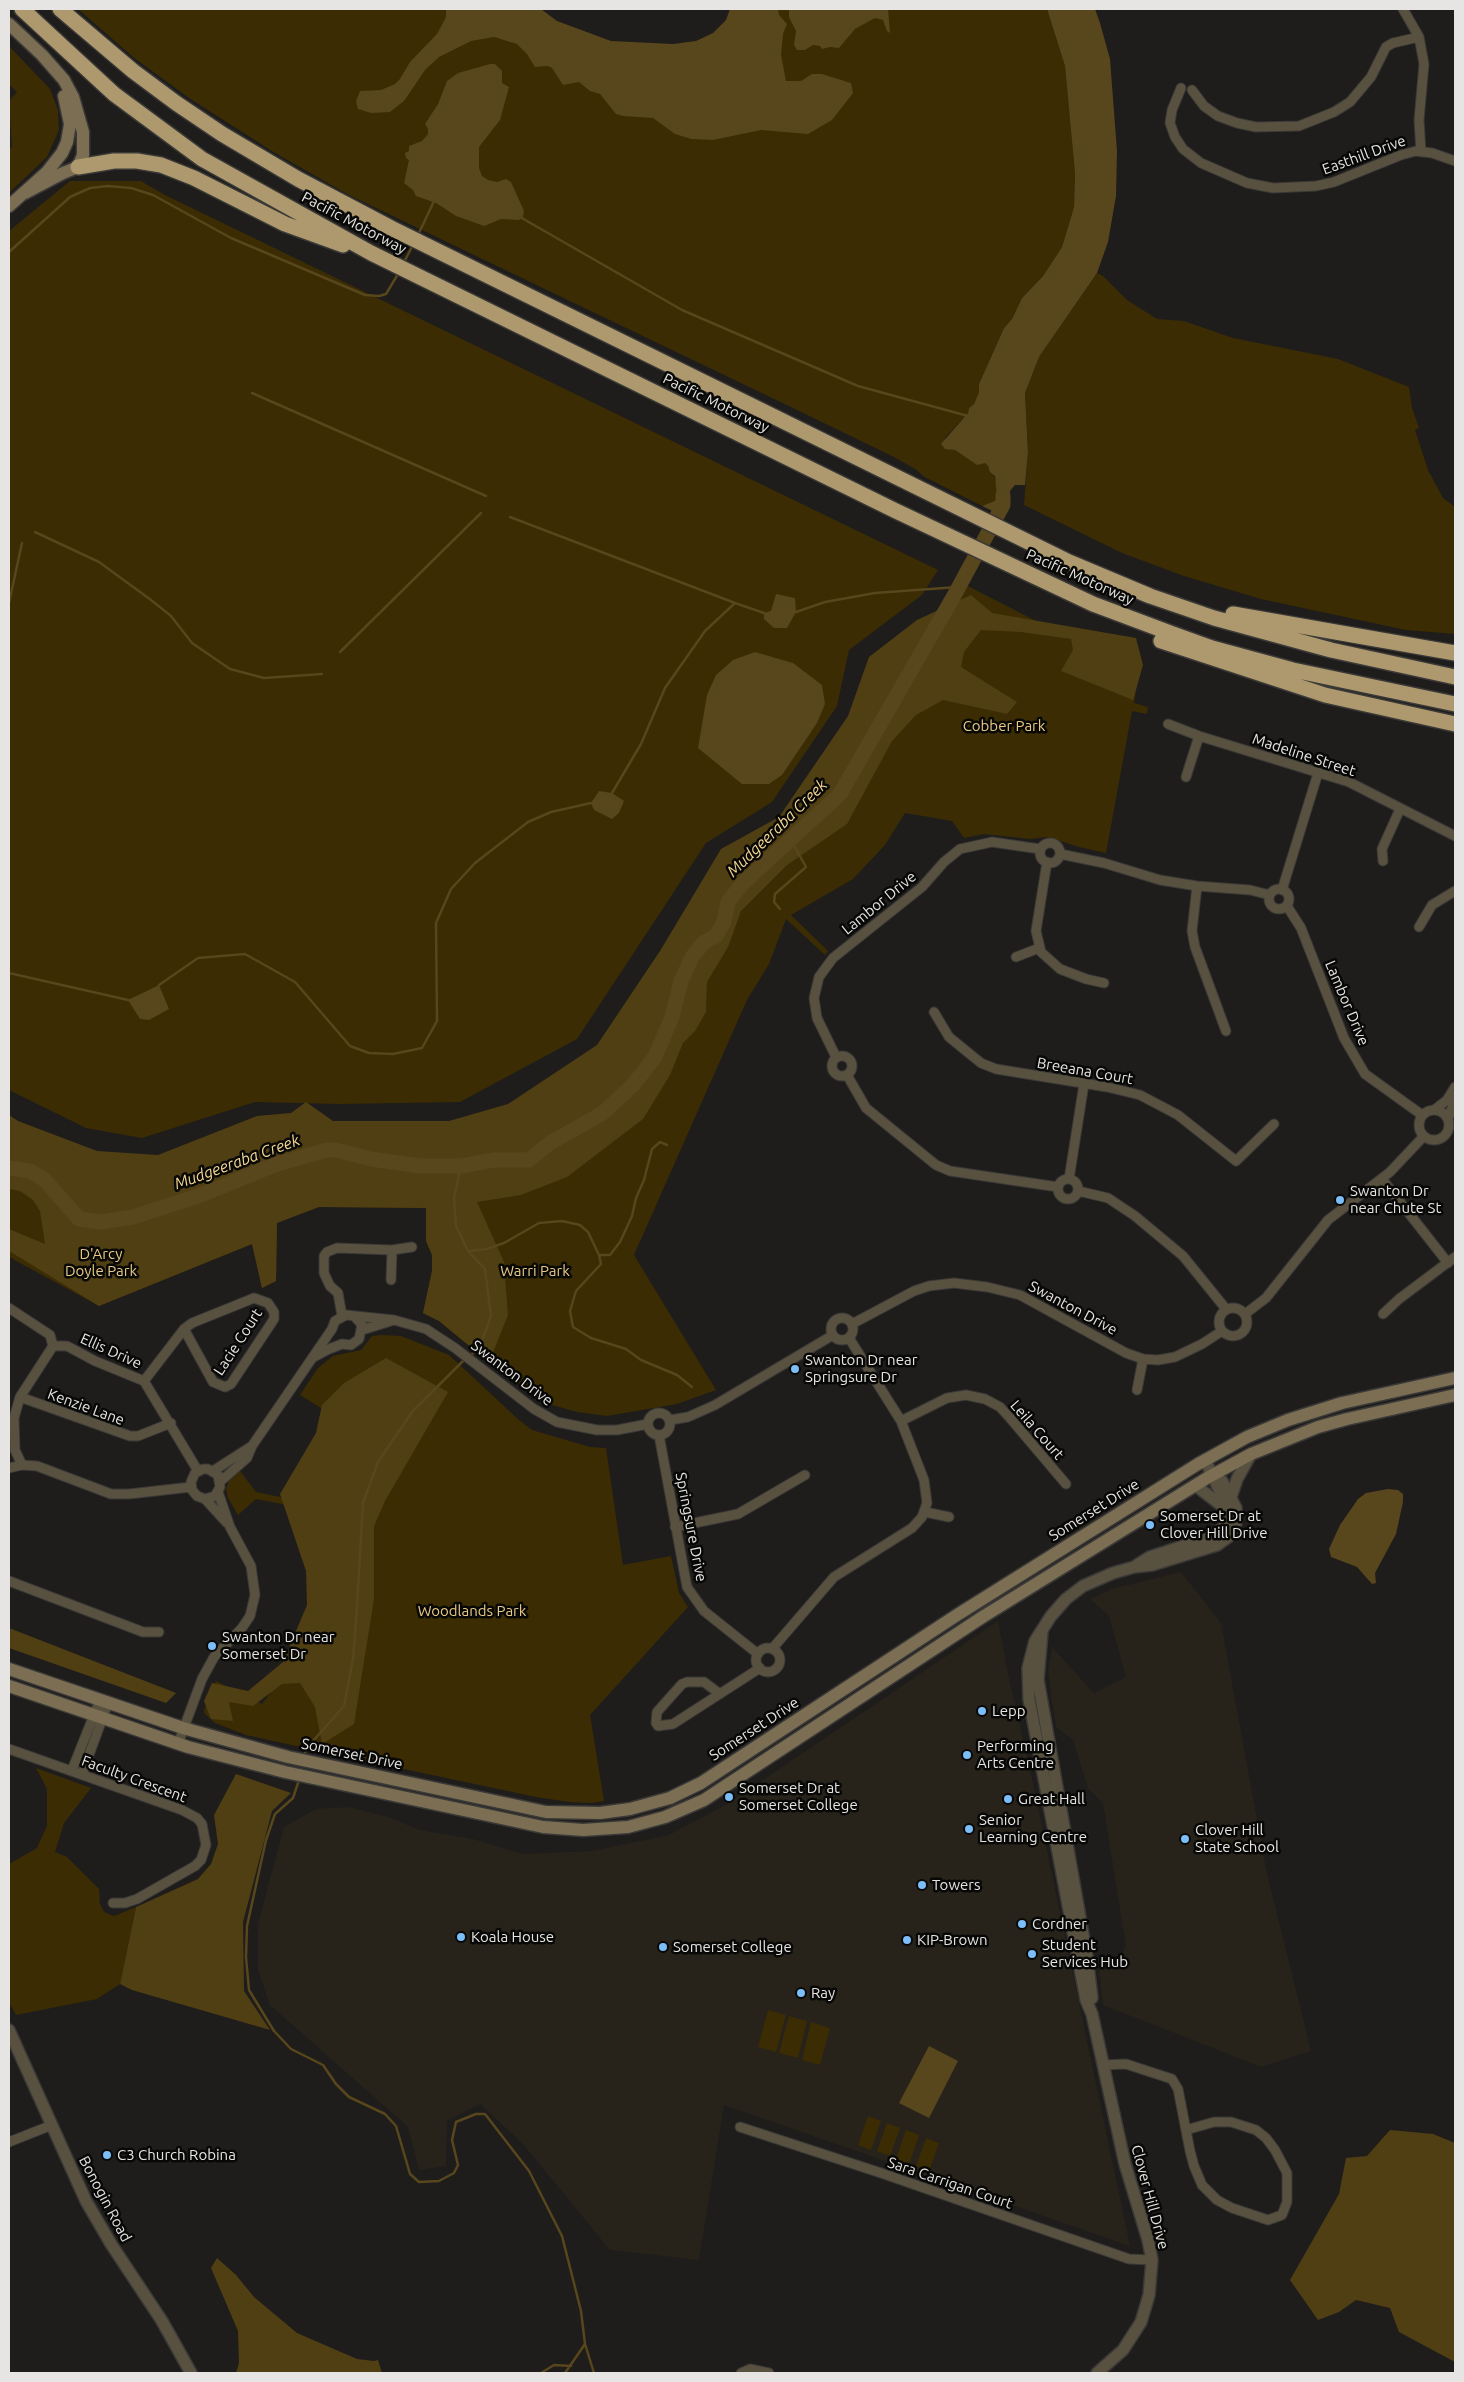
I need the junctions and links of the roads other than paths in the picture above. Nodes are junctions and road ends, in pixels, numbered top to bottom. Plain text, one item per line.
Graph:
1 (22, 9) edge
2 (60, 9) edge
3 (1403, 9) edge
4 (9, 24) edge
5 (9, 35) edge
6 (1419, 37) junction
7 (1181, 88) dead end
8 (1192, 90) dead end
9 (1421, 152) junction
10 (1454, 161) edge
11 (78, 167) junction
12 (25, 193) junction
13 (9, 206) edge
14 (371, 253) junction
15 (1127, 618) junction
16 (1214, 618) junction
17 (1455, 653) edge
18 (1455, 677) edge
19 (1455, 704) edge
20 (1168, 724) dead end
21 (1455, 724) edge
22 (1199, 736) junction
23 (1318, 773) junction
24 (1186, 777) dead end
25 (1400, 809) junction
26 (1455, 836) edge
27 (1040, 850) junction
28 (1060, 854) junction
29 (1383, 861) dead end
30 (1047, 862) junction
31 (1197, 886) junction
32 (1282, 890) junction
33 (1455, 891) edge
34 (1270, 895) junction
35 (1287, 906) junction
36 (1419, 927) dead end
37 (1039, 948) junction
38 (1016, 957) dead end
39 (1104, 983) dead end
40 (934, 1012) dead end
41 (1226, 1031) dead end
42 (836, 1057) junction
43 (847, 1075) junction
44 (1084, 1084) junction
45 (1455, 1088) edge
46 (1455, 1100) edge
47 (1434, 1110) junction
48 (1422, 1116) junction
49 (1448, 1119) junction
50 (1274, 1124) dead end
51 (1424, 1136) junction
52 (1382, 1178) junction
53 (1069, 1179) junction
54 (1058, 1187) junction
55 (1078, 1191) junction
56 (412, 1246) dead end
57 (392, 1250) junction
58 (1455, 1257) edge
59 (1448, 1263) junction
60 (391, 1280) dead end
61 (9, 1308) edge
62 (1226, 1309) junction
63 (1245, 1314) junction
64 (1383, 1314) dead end
65 (342, 1316) junction
66 (355, 1317) junction
67 (394, 1320) junction
68 (852, 1324) junction
69 (184, 1329) junction
70 (332, 1329) junction
71 (362, 1330) junction
72 (1222, 1331) junction
73 (833, 1335) junction
74 (849, 1338) junction
75 (342, 1344) junction
76 (53, 1346) junction
77 (310, 1359) junction
78 (1143, 1359) junction
79 (1455, 1378) edge
80 (144, 1381) junction
81 (1137, 1390) dead end
82 (1455, 1395) edge
83 (20, 1397) junction
84 (670, 1420) junction
85 (901, 1421) junction
86 (171, 1423) junction
87 (648, 1424) junction
88 (659, 1435) junction
89 (252, 1446) junction
90 (1251, 1454) junction
91 (1205, 1460) junction
92 (22, 1465) junction
93 (9, 1468) edge
94 (198, 1470) junction
95 (213, 1471) junction
96 (1213, 1474) junction
97 (805, 1475) dead end
98 (221, 1481) junction
99 (1066, 1484) dead end
100 (1195, 1485) junction
101 (191, 1487) junction
102 (218, 1492) junction
103 (1231, 1497) junction
104 (204, 1499) junction
105 (1227, 1510) junction
106 (925, 1512) junction
107 (948, 1517) dead end
108 (230, 1527) junction
109 (675, 1527) junction
110 (1134, 1567) junction
111 (9, 1581) edge
112 (159, 1632) dead end
113 (772, 1649) junction
114 (758, 1654) junction
115 (760, 1668) junction
116 (9, 1670) edge
117 (11, 1688) edge
118 (720, 1694) junction
119 (104, 1702) junction
120 (98, 1717) junction
121 (183, 1728) junction
122 (178, 1744) junction
123 (9, 1750) edge
124 (72, 1770) junction
125 (82, 1774) junction
126 (113, 1903) dead end
127 (9, 2030) edge
128 (1102, 2065) junction
129 (52, 2124) junction
130 (740, 2127) dead end
131 (1186, 2130) junction
132 (9, 2142) edge
133 (1152, 2260) junction
134 (192, 2373) edge
135 (741, 2373) edge
136 (769, 2373) edge
137 (1097, 2373) edge

1 - 14 highway, Pacific Motorway
2 - 16 highway, Pacific Motorway
3 - 6 street, Easthill Drive
4 - 11 main road
5 - 12 main road
6 - 8 street
6 - 9 street, Easthill Drive
7 - 9 street, Easthill Drive
9 - 10 street, Easthill Drive
11 - 12 main road
11 - 14 highway
12 - 13 main road
14 - 15 highway, Pacific Motorway
15 - 19 highway, Pacific Motorway
15 - 21 highway
16 - 17 highway
16 - 18 highway, Pacific Motorway
20 - 22 street, Madeline Street
22 - 23 street, Madeline Street
22 - 24 street
23 - 25 street, Madeline Street
23 - 32 street
25 - 26 street, Madeline Street
25 - 29 street
27 - 28 street, Lambor Drive
27 - 30 street
27 - 42 street, Lambor Drive
28 - 30 street
28 - 31 street, Lambor Drive
30 - 37 street
31 - 34 street, Lambor Drive
31 - 41 street
32 - 34 street
32 - 35 street, Lambor Drive
33 - 36 street
34 - 35 street
35 - 48 street, Lambor Drive
37 - 38 street
37 - 39 street
40 - 44 street, Breeana Court
42 - 43 street, Lambor Drive
42 - 43 street, Lambor Drive
43 - 54 street, Lambor Drive
44 - 50 street, Breeana Court
44 - 53 street
45 - 47 street
46 - 49 street
47 - 48 street
47 - 49 street
48 - 51 street
49 - 51 street
51 - 52 street
52 - 59 street
52 - 63 street
53 - 54 street
53 - 55 street
54 - 55 street, Lambor Drive
55 - 62 street, Lambor Drive
56 - 57 street
57 - 60 street
57 - 65 street
58 - 59 street
59 - 64 street
61 - 76 street
62 - 63 street
62 - 72 street
63 - 72 street
65 - 66 street, Swanton Drive
65 - 70 street
66 - 67 street, Swanton Drive
66 - 71 street
67 - 71 street
67 - 87 street, Swanton Drive
68 - 73 street, Swanton Drive
68 - 74 street
68 - 78 street, Swanton Drive
69 - 69 street, Lacie Court
69 - 80 street, Lacie Court
70 - 75 street
70 - 77 street
71 - 75 street
72 - 78 street, Swanton Drive
73 - 74 street
73 - 84 street, Swanton Drive
74 - 85 street
75 - 77 street
76 - 80 street, Ellis Drive
76 - 83 street
77 - 89 street
78 - 81 street
79 - 91 main road, Somerset Drive
80 - 86 street, Ellis Drive
82 - 90 main road
83 - 86 street, Kenzie Lane
83 - 92 street
84 - 87 street, Swanton Drive
84 - 88 street
85 - 99 street, Leila Court
85 - 106 street
86 - 94 street, Ellis Drive
87 - 88 street
88 - 109 street, Springsure Drive
89 - 95 street
89 - 98 street
90 - 96 main road
90 - 103 street
91 - 96 street, Clover Hill Drive
91 - 121 main road, Somerset Drive
92 - 93 street
92 - 101 street
94 - 95 street
94 - 101 street
95 - 98 street
96 - 100 main road
96 - 103 street, Clover Hill Drive
96 - 105 street, Clover Hill Drive
97 - 109 street
98 - 102 street
100 - 105 street
100 - 122 main road
101 - 104 street
102 - 104 street
102 - 108 street
103 - 110 street, Clover Hill Drive
104 - 108 street
105 - 110 street, Clover Hill Drive
106 - 107 street
106 - 113 street
108 - 121 street
109 - 114 street, Springsure Drive
110 - 128 street, Clover Hill Drive
111 - 112 street
113 - 114 street
113 - 115 street
114 - 115 street
115 - 118 street
116 - 119 main road, Somerset Drive
117 - 120 main road
118 - 118 street
119 - 120 street
119 - 121 main road, Somerset Drive
120 - 122 main road
120 - 124 street
120 - 125 street
121 - 122 street
123 - 124 street, Faculty Crescent
124 - 125 street, Faculty Crescent
125 - 126 street, Faculty Crescent
127 - 129 street, Bonogin Road
128 - 131 street
128 - 133 street, Clover Hill Drive
129 - 132 street
129 - 134 street, Bonogin Road
130 - 133 street, Sara Carrigan Court
131 - 131 street
133 - 137 street, Clover Hill Drive
135 - 136 street

